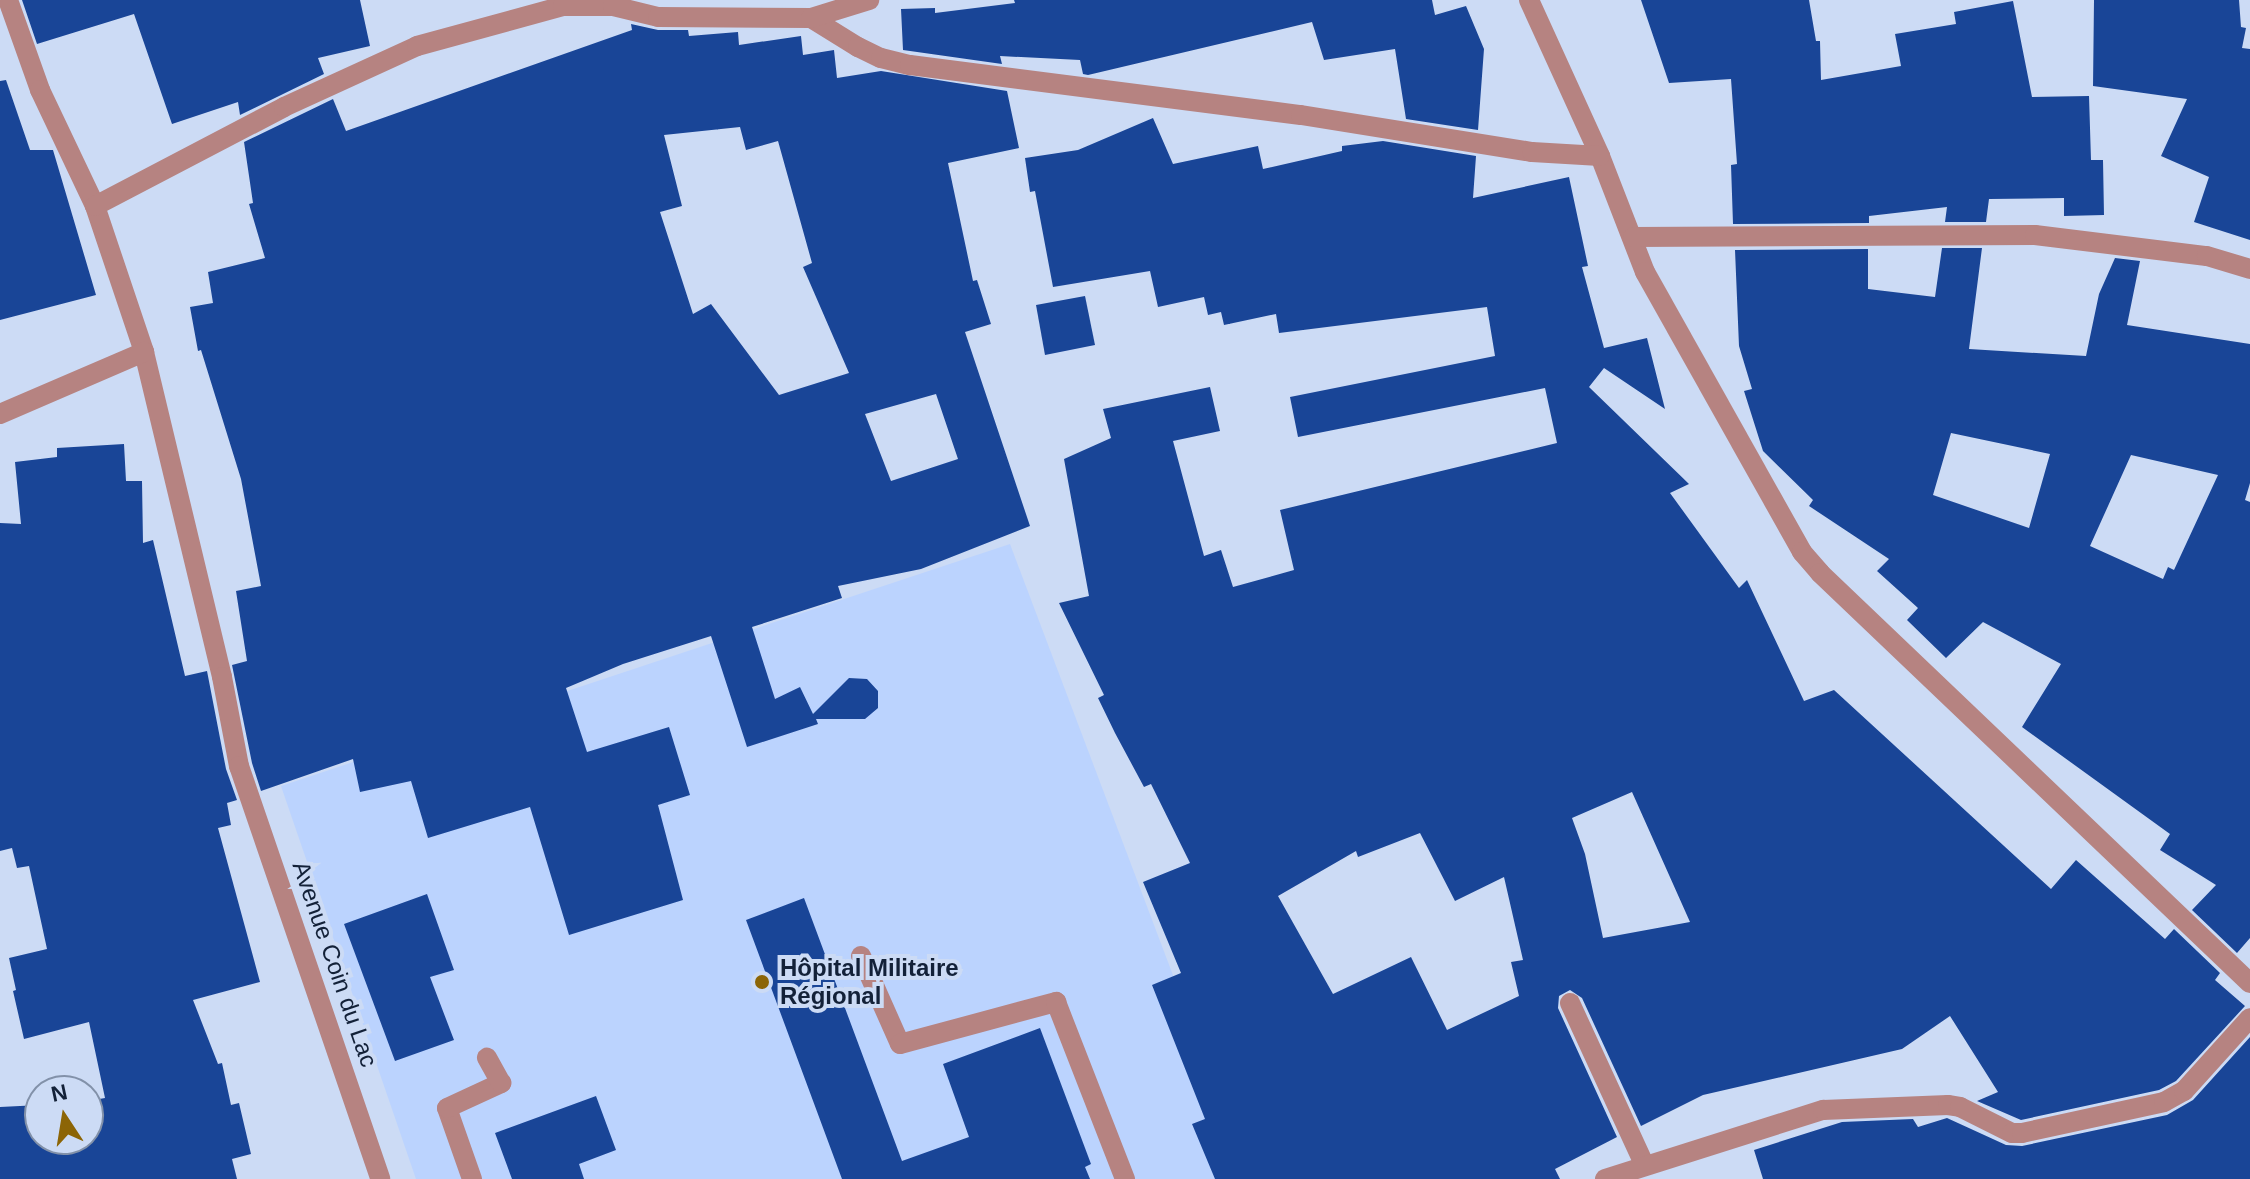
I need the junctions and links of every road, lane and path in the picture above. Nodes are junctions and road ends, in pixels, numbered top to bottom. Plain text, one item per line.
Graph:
1 (8, 0) edge
2 (869, 0) edge
3 (1529, 0) edge
4 (811, 18) junction
5 (1600, 156) junction
6 (95, 206) junction
7 (1633, 237) junction
8 (2250, 269) edge
9 (144, 352) junction
10 (0, 414) edge
11 (861, 956) dead end
12 (2250, 983) edge
13 (1570, 1003) dead end
14 (2250, 1018) edge
15 (487, 1058) dead end
16 (1645, 1166) junction
17 (380, 1179) edge
18 (472, 1179) edge
19 (1125, 1179) edge
20 (1605, 1179) edge

1 - 6 street, Avenue Coin du Lac
2 - 4 street
3 - 5 street
4 - 5 street
4 - 6 street
5 - 7 street
6 - 9 street, Avenue Coin du Lac
7 - 8 street
7 - 12 street
9 - 10 street
9 - 17 street, Avenue Coin du Lac
11 - 19 street
13 - 16 street
14 - 16 street
15 - 18 street
16 - 20 street

